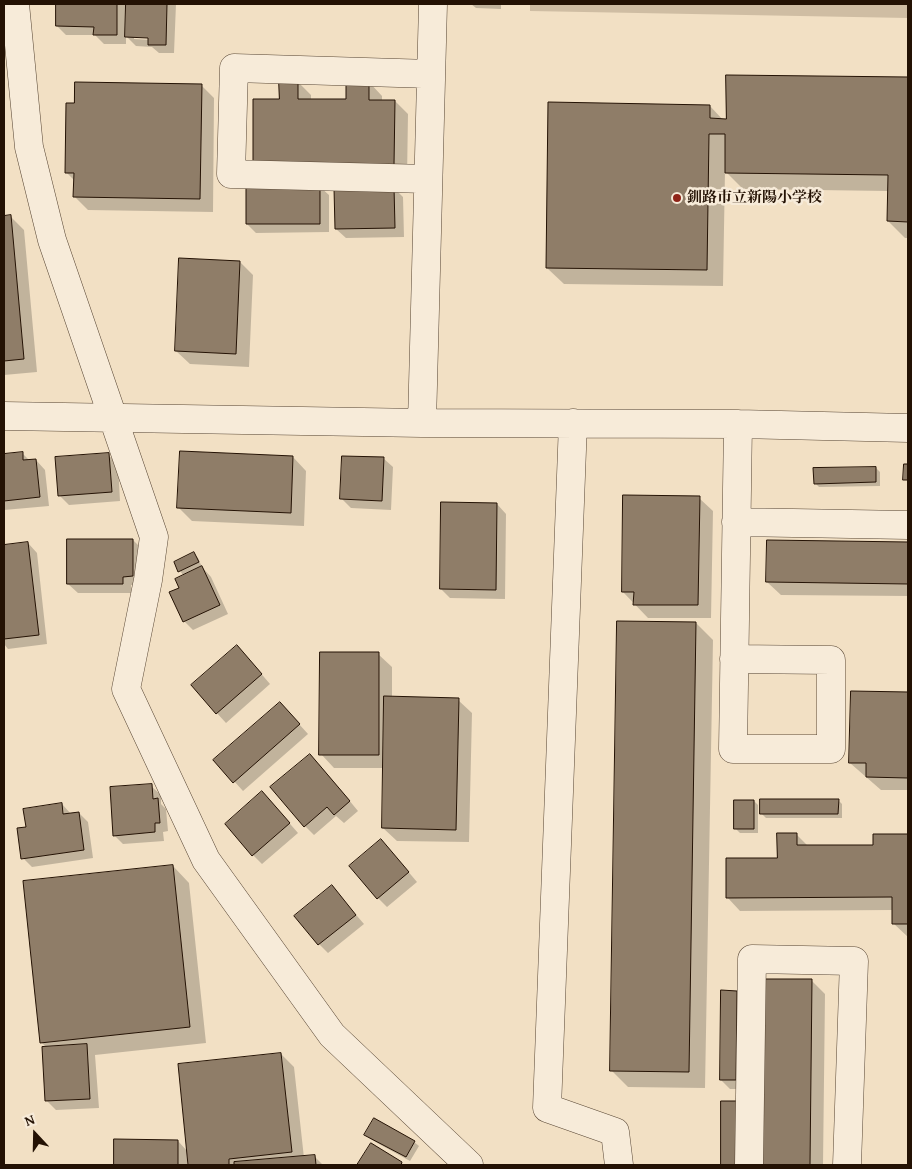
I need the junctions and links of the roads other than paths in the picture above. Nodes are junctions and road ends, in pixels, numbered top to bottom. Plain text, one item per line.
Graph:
1 (15, 4) edge
2 (434, 4) edge
3 (431, 74) junction
4 (428, 179) junction
5 (4, 416) edge
6 (114, 418) junction
7 (422, 423) junction
8 (573, 424) junction
9 (738, 424) junction
10 (908, 428) edge
11 (736, 522) junction
12 (908, 524) edge
13 (734, 659) junction
14 (469, 1165) edge
15 (619, 1165) edge
16 (749, 1165) edge
17 (847, 1165) edge

1 - 6 street
2 - 3 street
3 - 4 street
3 - 4 street
4 - 7 street
5 - 6 street
6 - 7 street
6 - 14 street
7 - 8 street
8 - 9 street
8 - 15 street
9 - 10 street
9 - 11 street
11 - 12 street
11 - 13 street
13 - 13 street
16 - 17 street

